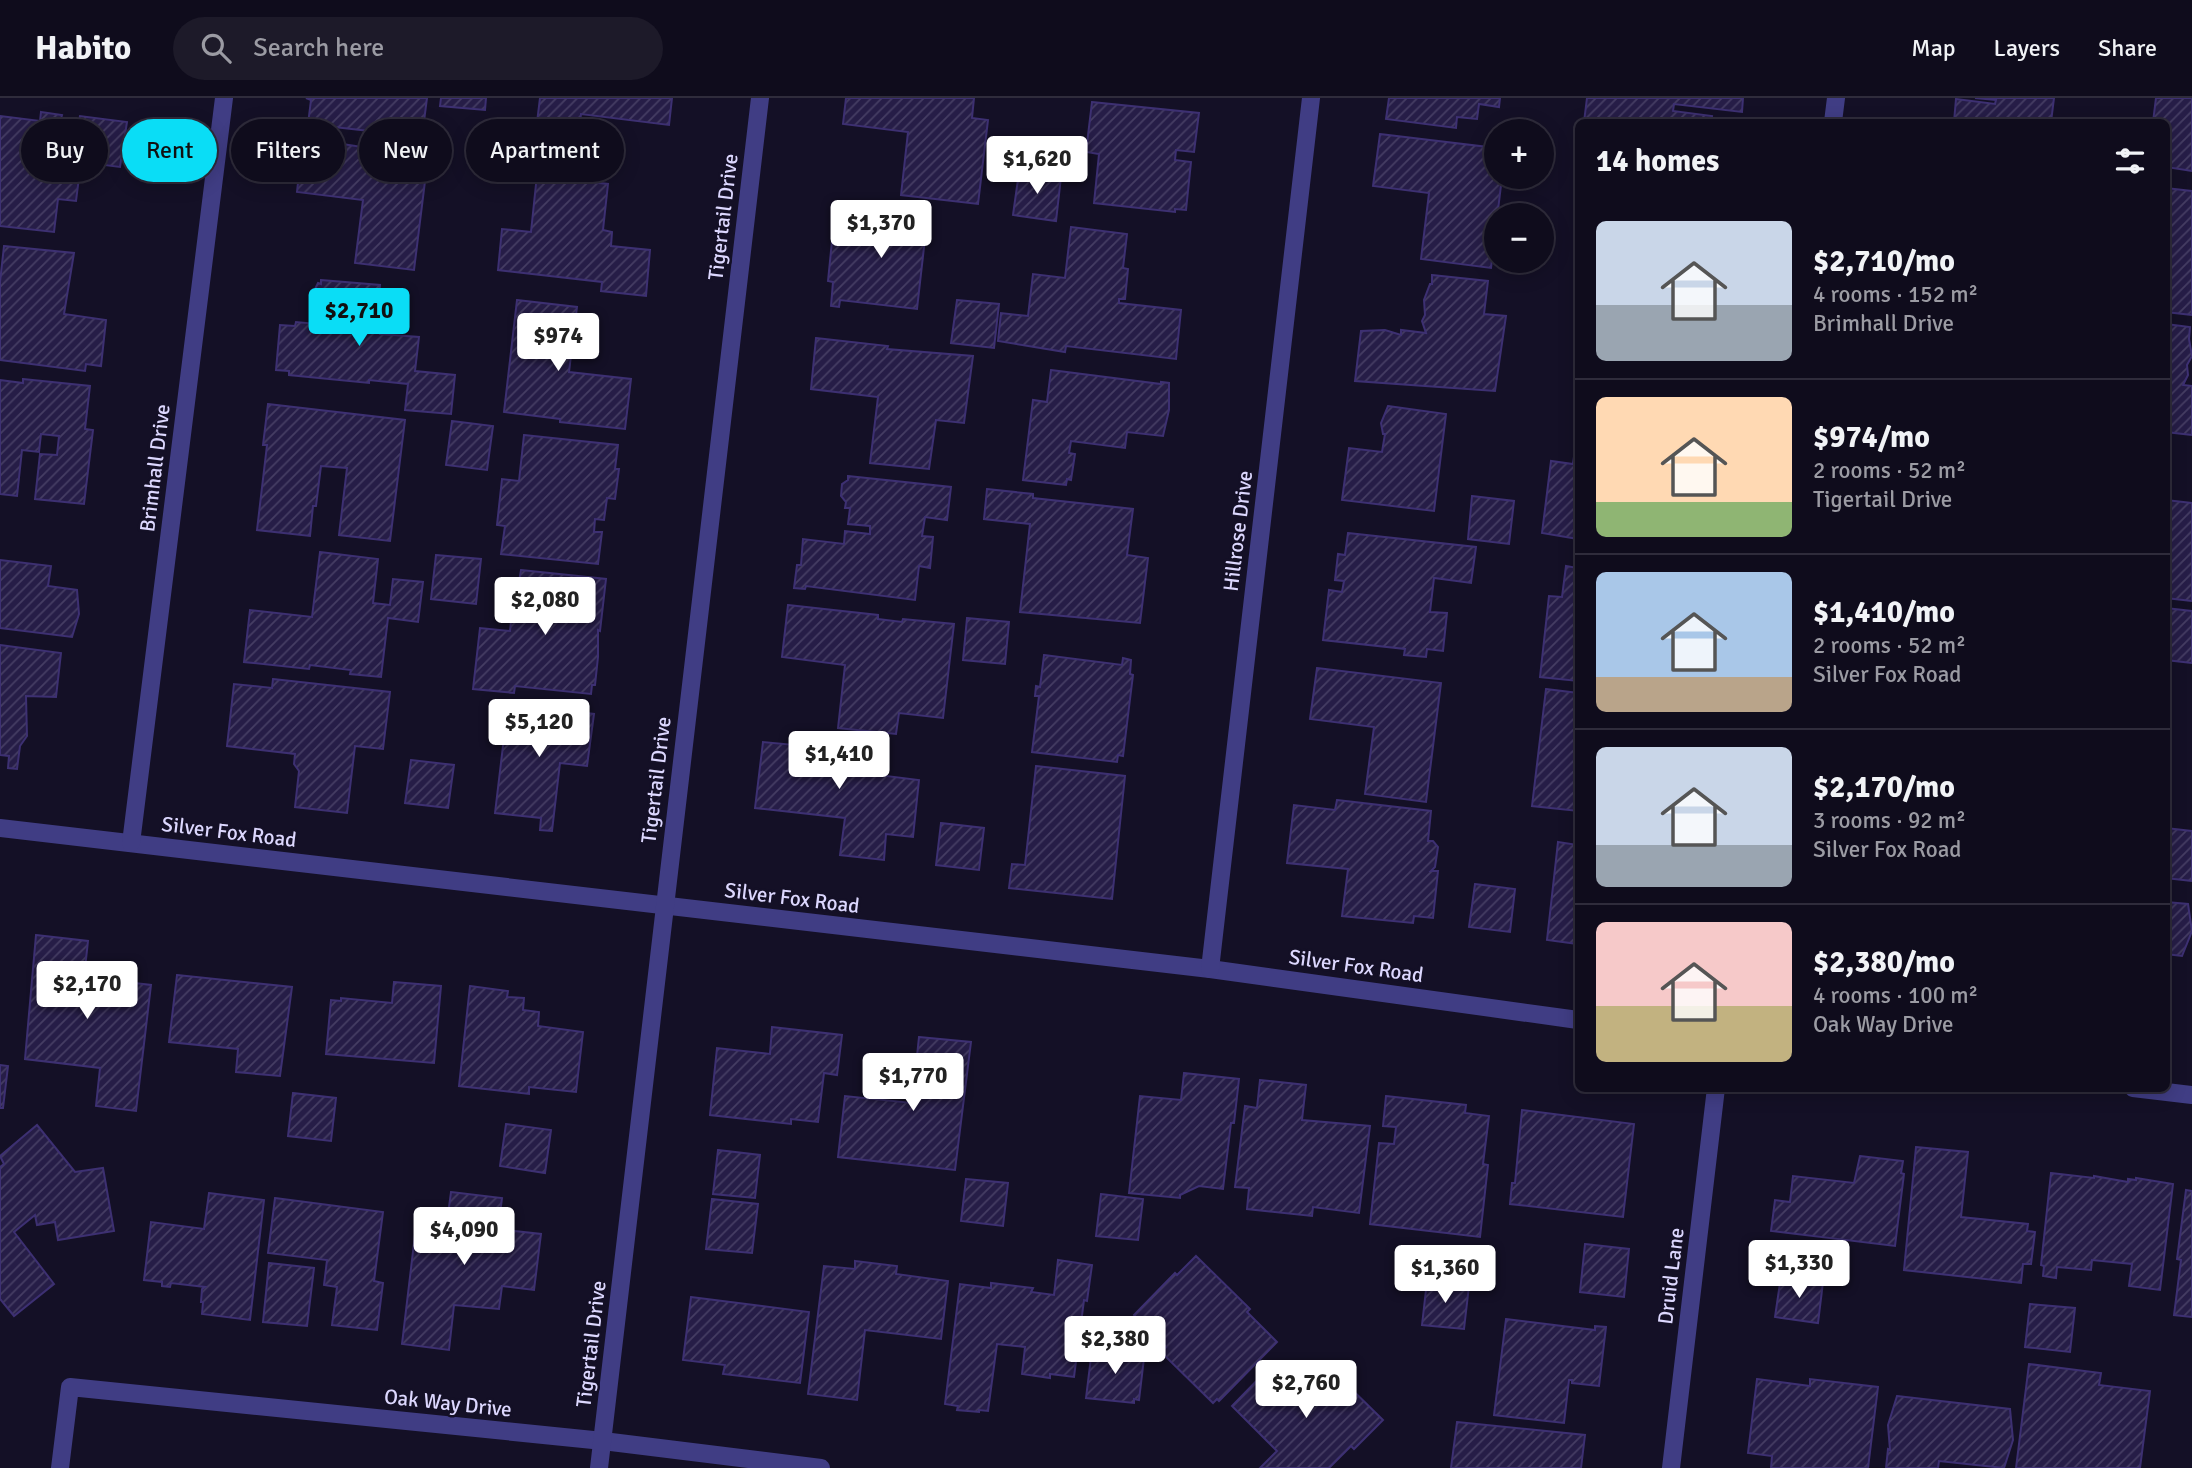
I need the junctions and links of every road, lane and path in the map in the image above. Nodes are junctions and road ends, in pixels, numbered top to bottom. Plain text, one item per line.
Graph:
1 (224, 98) edge
2 (760, 98) edge
3 (1311, 98) edge
4 (1836, 98) edge
5 (1833, 119) edge
6 (0, 828) edge
7 (131, 843) junction
8 (664, 906) junction
9 (1210, 969) junction
10 (1575, 1020) edge
11 (1716, 1092) edge
12 (2162, 1092) edge
13 (2192, 1096) edge
14 (603, 1441) junction
15 (60, 1468) edge
16 (599, 1468) edge
17 (821, 1468) edge
18 (1671, 1468) edge

1 - 7 street, Brimhall Drive
2 - 8 street, Tigertail Drive
3 - 9 street, Hillrose Drive
4 - 5 street
6 - 7 street, Silver Fox Road
7 - 8 street, Silver Fox Road
8 - 9 street, Silver Fox Road
8 - 14 street, Tigertail Drive
9 - 10 street, Silver Fox Road
11 - 18 street, Druid Lane
12 - 13 street
14 - 15 street, Oak Way Drive
14 - 16 street, Tigertail Drive
14 - 17 street, Oak Way Drive

